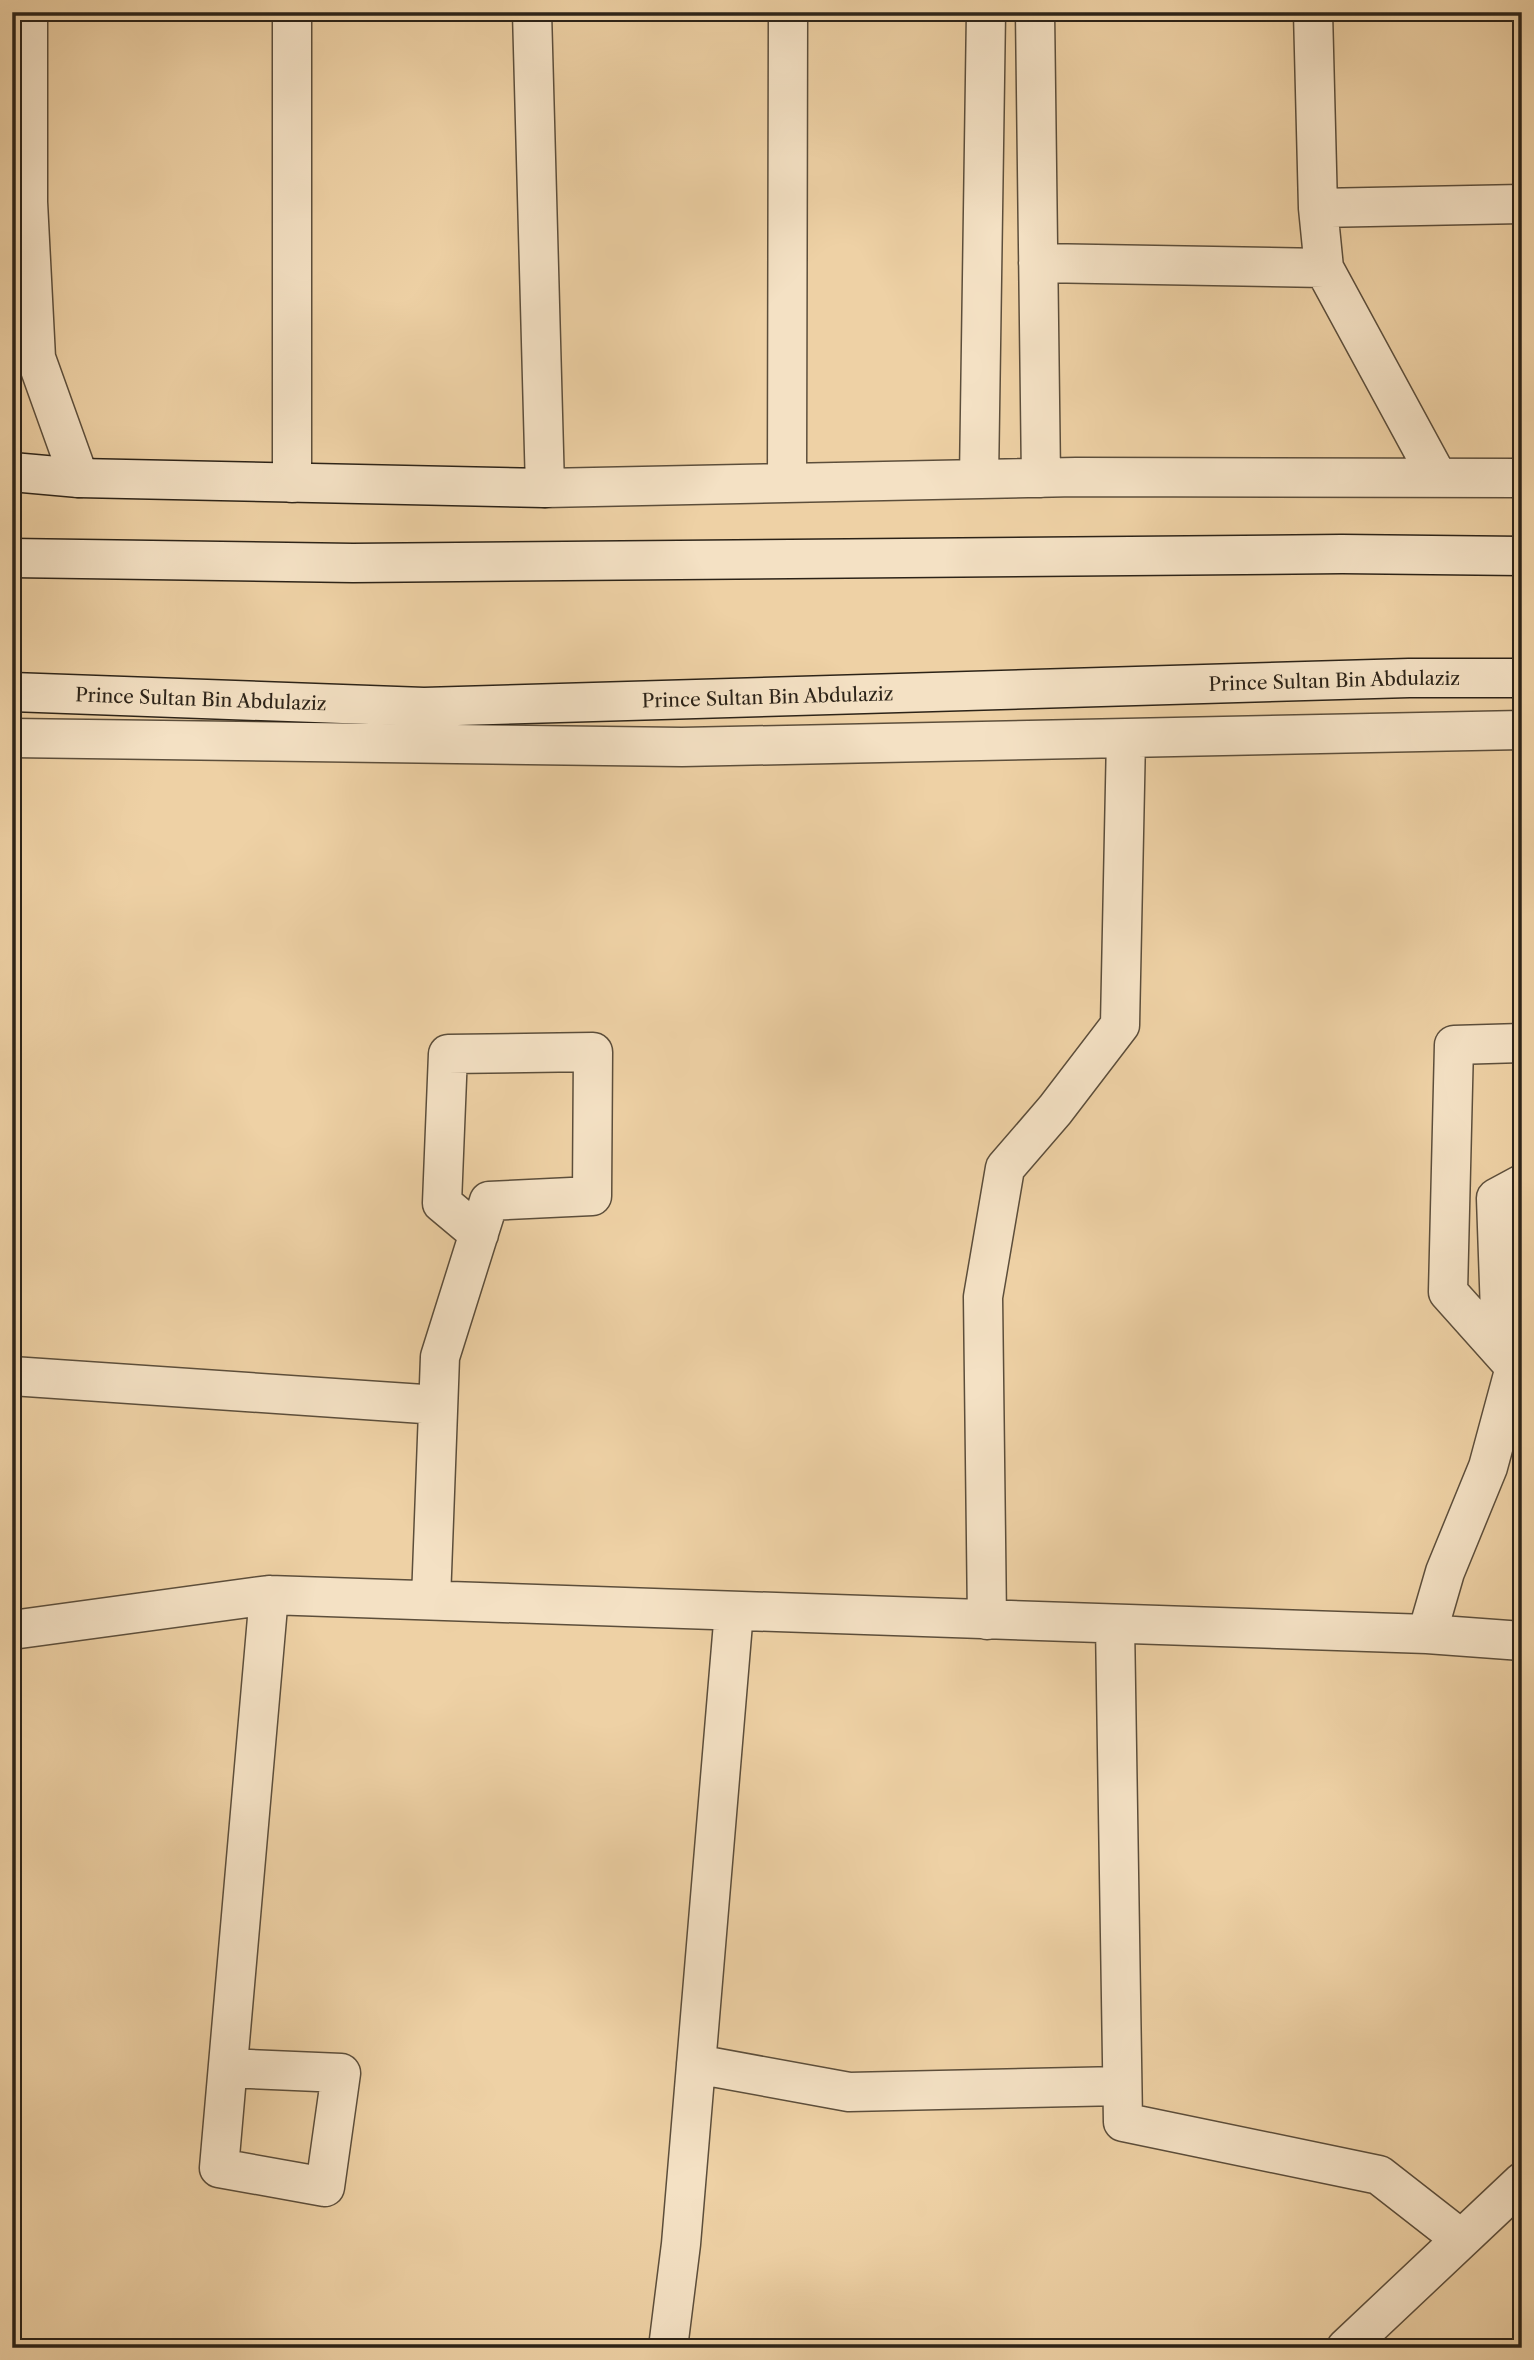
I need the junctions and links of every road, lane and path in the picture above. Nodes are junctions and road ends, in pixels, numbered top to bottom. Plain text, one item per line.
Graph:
1 (28, 12) edge
2 (292, 12) edge
3 (532, 12) edge
4 (788, 12) edge
5 (986, 12) edge
6 (1035, 12) edge
7 (1313, 12) edge
8 (1522, 204) edge
9 (1318, 208) junction
10 (1038, 263) junction
11 (1324, 268) junction
12 (12, 472) edge
13 (79, 478) junction
14 (1041, 478) junction
15 (1438, 478) junction
16 (1522, 478) edge
17 (979, 479) junction
18 (292, 483) junction
19 (787, 483) junction
20 (545, 488) junction
21 (1522, 556) edge
22 (12, 558) edge
23 (1522, 678) edge
24 (12, 692) edge
25 (1522, 730) edge
26 (12, 738) edge
27 (1126, 738) junction
28 (1522, 1043) edge
29 (1522, 1184) edge
30 (479, 1234) junction
31 (1518, 1362) edge
32 (12, 1376) edge
33 (438, 1405) junction
34 (269, 1595) junction
35 (431, 1600) junction
36 (734, 1611) junction
37 (988, 1620) junction
38 (1115, 1624) junction
39 (12, 1630) edge
40 (1427, 1634) junction
41 (1522, 1641) edge
42 (696, 2064) junction
43 (228, 2068) dead end
44 (1122, 2086) junction
45 (1522, 2182) edge
46 (1461, 2239) junction
47 (668, 2348) edge
48 (1346, 2348) edge

1 - 13 street
2 - 18 street
3 - 20 street
4 - 19 street
5 - 17 street
6 - 10 street
7 - 9 street
8 - 9 street
9 - 11 street
10 - 11 street
10 - 14 street
11 - 15 street
12 - 13 street
13 - 18 street
14 - 15 street
14 - 17 street
15 - 16 street
17 - 19 street
18 - 20 street
19 - 20 street
21 - 22 street
23 - 24 street, Prince Sultan Bin Abdulaziz
25 - 27 street
26 - 27 street
27 - 37 street
28 - 31 street
29 - 31 street
30 - 30 street
30 - 33 street
31 - 40 street
32 - 33 street
33 - 35 street
34 - 35 street
34 - 39 street
34 - 43 street
35 - 36 street
36 - 37 street
36 - 42 street
37 - 38 street
38 - 40 street
38 - 44 street
40 - 41 street
42 - 44 street
42 - 47 street
44 - 46 street
45 - 46 street
46 - 48 street

